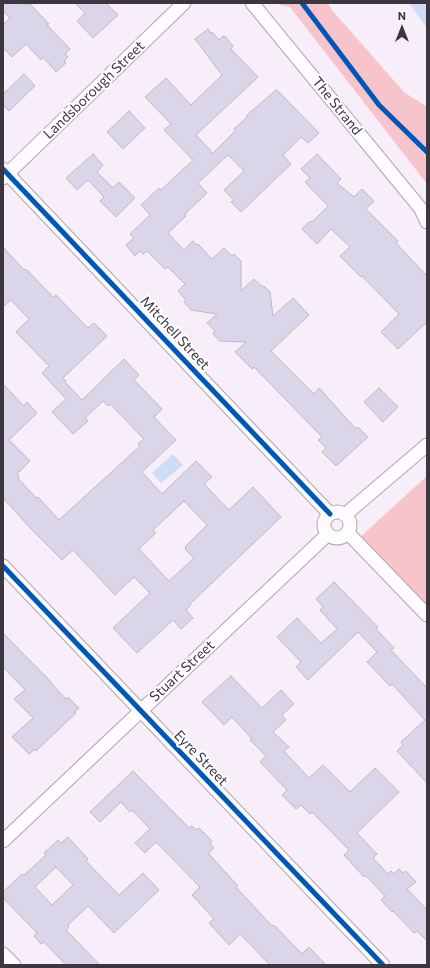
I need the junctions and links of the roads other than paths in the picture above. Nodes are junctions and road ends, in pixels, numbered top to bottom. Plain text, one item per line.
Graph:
1 (184, 3) edge
2 (252, 3) edge
3 (5, 173) edge
4 (424, 212) edge
5 (427, 222) edge
6 (427, 445) edge
7 (330, 514) junction
8 (346, 514) junction
9 (348, 533) junction
10 (328, 534) junction
11 (3, 566) edge
12 (427, 615) edge
13 (140, 711) junction
14 (3, 841) edge
15 (3, 954) edge
16 (14, 965) edge
17 (383, 965) edge

1 - 3 street, Landsborough Street
2 - 4 street, The Strand
3 - 7 street, Mitchell Street
4 - 5 street, The Strand
6 - 8 street
7 - 8 street
7 - 10 street
8 - 9 street
9 - 10 street
9 - 12 street
10 - 13 street, Stuart Street
11 - 13 street, Eyre Street
13 - 14 street, Stuart Street
13 - 17 street, Eyre Street
15 - 16 street

